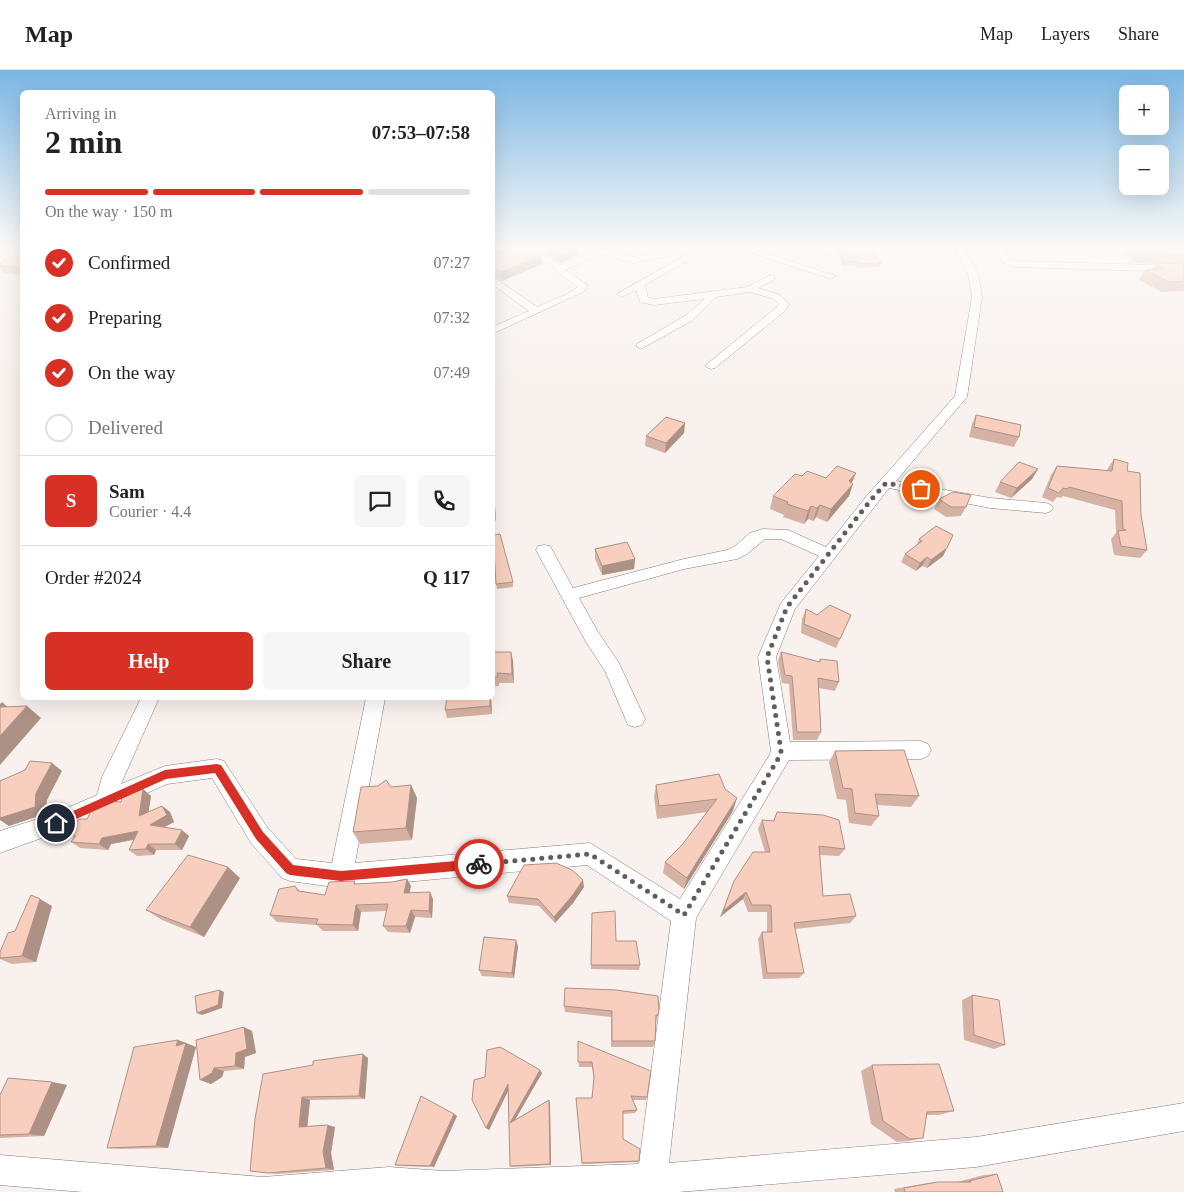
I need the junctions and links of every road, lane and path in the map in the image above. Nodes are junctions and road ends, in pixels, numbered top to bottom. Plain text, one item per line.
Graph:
1 (520, 299) edge
2 (560, 299) edge
3 (643, 299) edge
4 (682, 299) edge
5 (710, 299) edge
6 (779, 299) edge
7 (977, 299) edge
8 (536, 311) junction
9 (495, 331) edge
10 (641, 346) dead end
11 (711, 366) dead end
12 (886, 483) junction
13 (1046, 508) dead end
14 (544, 550) dead end
15 (829, 554) junction
16 (569, 595) junction
17 (149, 700) edge
18 (376, 700) edge
19 (635, 719) dead end
20 (921, 750) dead end
21 (781, 751) junction
22 (106, 801) junction
23 (0, 842) edge
24 (341, 876) junction
25 (684, 915) junction
26 (1184, 1116) edge
27 (0, 1170) edge
28 (652, 1185) edge

1 - 8 street
2 - 8 street
3 - 4 street
5 - 10 street
6 - 11 street
7 - 12 street
8 - 9 street
12 - 13 street
12 - 15 street
14 - 16 street
15 - 16 street
15 - 21 street
16 - 19 street
17 - 22 street
18 - 24 street
20 - 21 street
21 - 25 street
22 - 23 street
22 - 24 street
24 - 25 street
25 - 28 street
26 - 28 street
27 - 28 street

